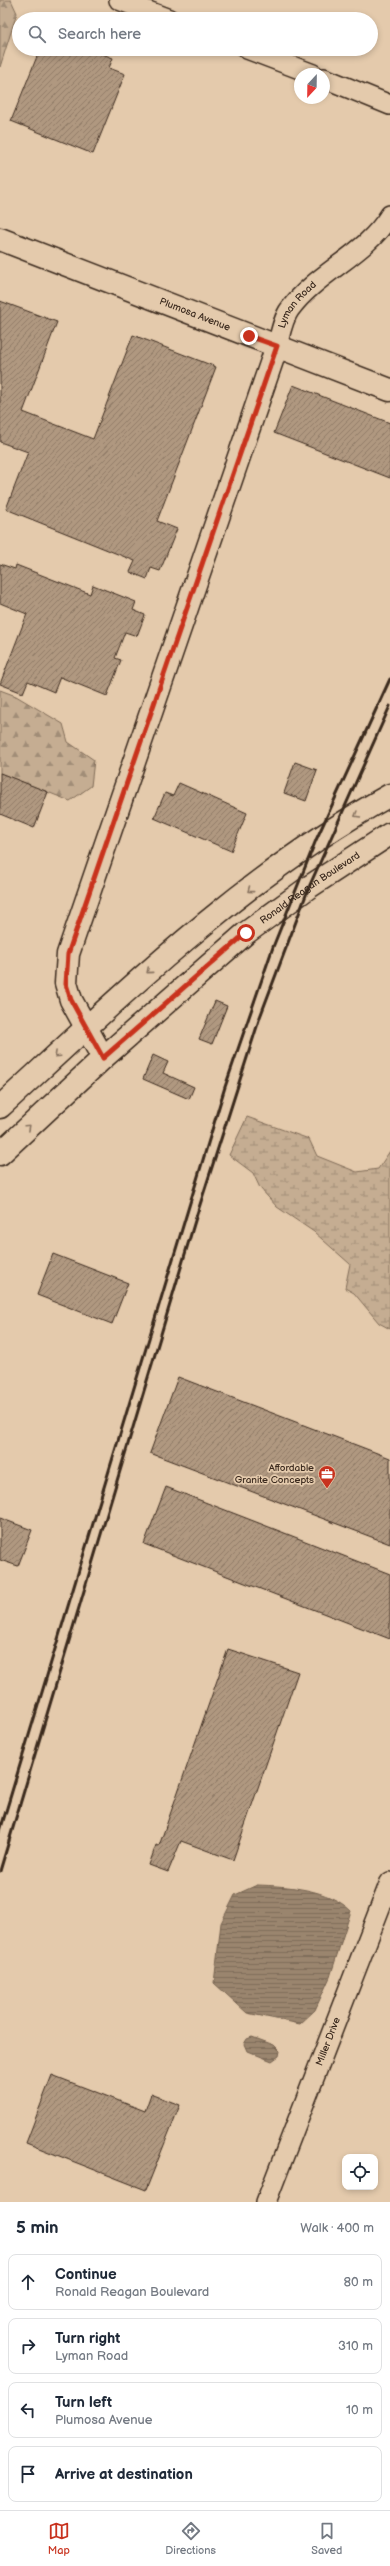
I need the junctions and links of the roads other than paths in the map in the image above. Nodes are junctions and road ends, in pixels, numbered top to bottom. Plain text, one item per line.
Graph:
1 (119, 0) edge
2 (151, 12) edge
3 (265, 56) edge
4 (297, 68) edge
5 (330, 80) edge
6 (390, 105) edge
7 (390, 215) edge
8 (0, 239) edge
9 (277, 346) junction
10 (390, 390) edge
11 (390, 795) edge
12 (390, 834) edge
13 (86, 1028) junction
14 (103, 1058) junction
15 (0, 1107) edge
16 (0, 1154) edge
17 (390, 1882) edge
18 (266, 2202) edge

1 - 2 street
3 - 4 street
5 - 6 street
7 - 9 street, Lyman Road
8 - 9 street, Plumosa Avenue
9 - 10 street, Plumosa Avenue
9 - 13 street, Lyman Road
11 -> 13 street
12 - 14 street, Ronald Reagan Boulevard
13 - 14 street, Lyman Road
13 -> 15 street
16 -> 14 street, Ronald Reagan Boulevard
17 - 18 street, Miller Drive

